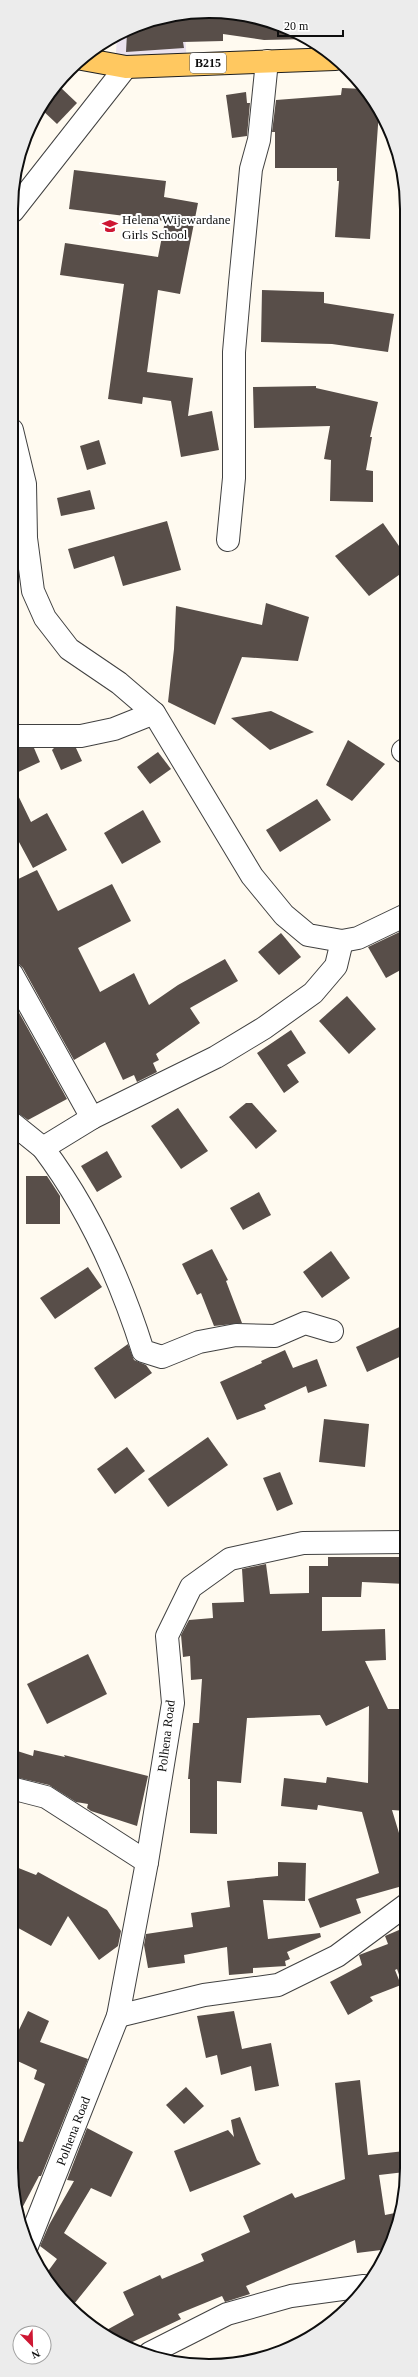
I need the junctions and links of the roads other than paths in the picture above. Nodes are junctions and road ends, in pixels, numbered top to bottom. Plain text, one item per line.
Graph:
1 (328, 59) edge
2 (89, 60) edge
3 (267, 61) junction
4 (126, 67) junction
5 (18, 205) edge
6 (18, 455) edge
7 (228, 540) dead end
8 (154, 713) junction
9 (18, 736) edge
10 (400, 918) edge
11 (342, 941) junction
12 (18, 985) edge
13 (92, 1118) junction
14 (18, 1128) edge
15 (43, 1148) junction
16 (332, 1331) dead end
17 (400, 1542) edge
18 (18, 1790) edge
19 (147, 1862) junction
20 (400, 1909) edge
21 (118, 2016) junction
22 (31, 2236) edge
23 (359, 2287) edge
24 (155, 2351) edge

1 - 3 main road, B215
2 - 4 main road, B215
3 - 4 main road, B215
3 - 7 street
4 - 5 street
6 - 8 street
8 - 9 street
8 - 11 street
10 - 11 street
11 - 13 street
12 - 13 street
13 - 15 street
14 - 15 street
15 - 16 street
17 - 19 street, Polhena Road
18 - 19 street
19 - 21 street, Polhena Road
20 - 21 street
21 - 22 street, Polhena Road
23 - 24 street

